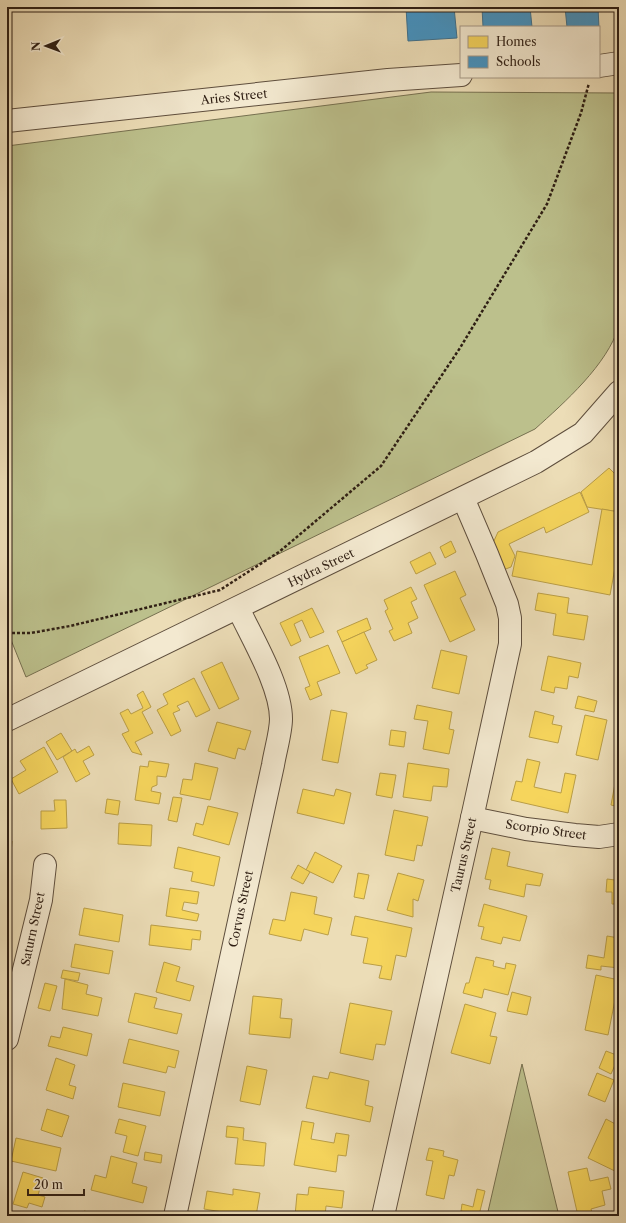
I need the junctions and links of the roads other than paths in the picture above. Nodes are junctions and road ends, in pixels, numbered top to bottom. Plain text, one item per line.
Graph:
1 (619, 63) edge
2 (600, 66) edge
3 (460, 75) edge
4 (7, 121) edge
5 (619, 392) edge
6 (463, 498) junction
7 (238, 608) junction
8 (7, 720) edge
9 (472, 818) junction
10 (619, 834) edge
11 (45, 865) dead end
12 (7, 1039) edge
13 (174, 1216) edge
14 (383, 1216) edge

1 - 2 street
3 - 4 street, Aries Street
5 - 6 street, Hydra Street
6 - 7 street, Hydra Street
6 - 9 street, Taurus Street
7 - 8 street, Hydra Street
7 - 13 street, Corvus Street
9 - 10 street, Scorpio Street
9 - 14 street, Taurus Street
11 - 12 street, Saturn Street

